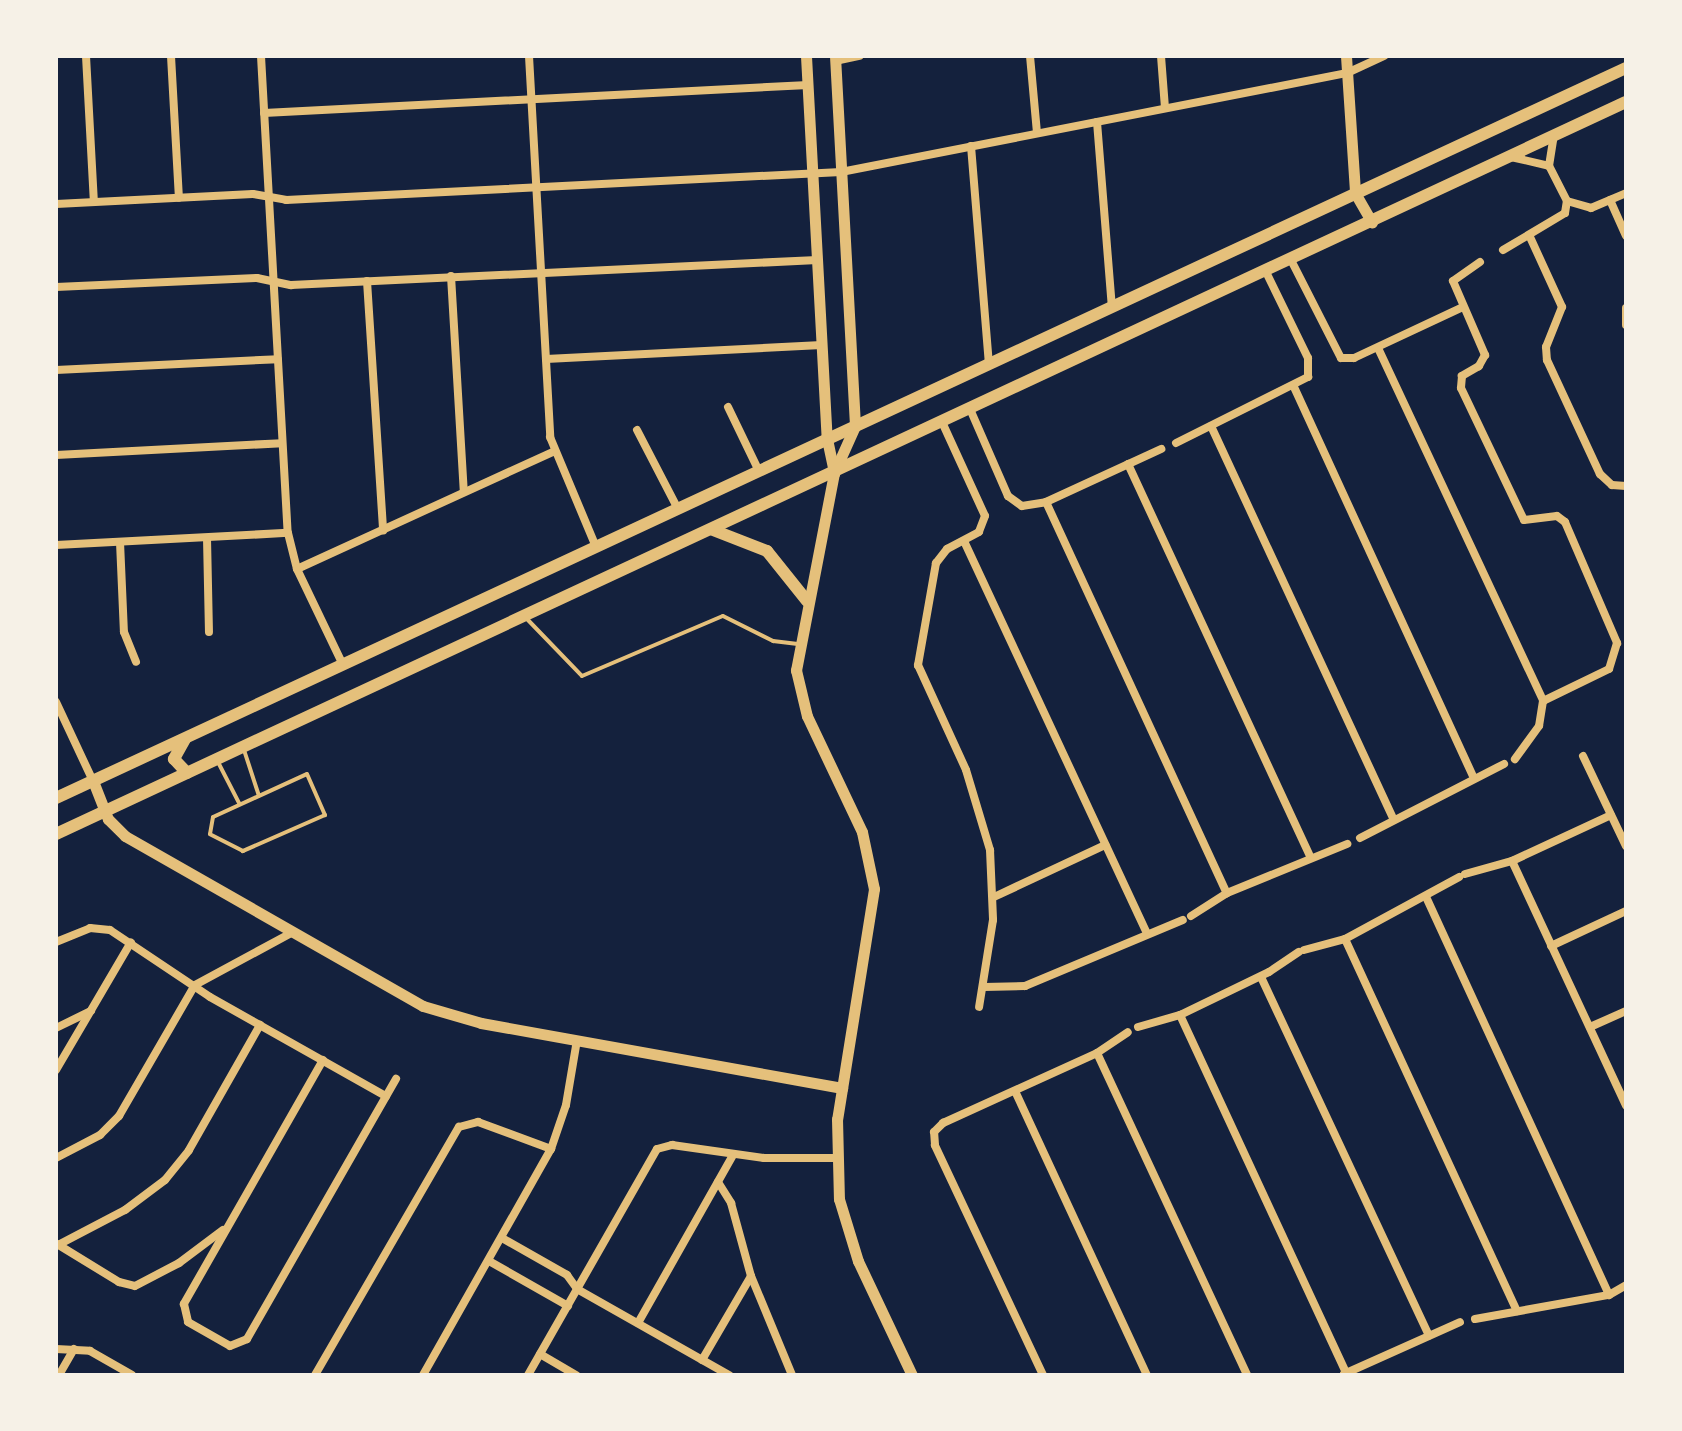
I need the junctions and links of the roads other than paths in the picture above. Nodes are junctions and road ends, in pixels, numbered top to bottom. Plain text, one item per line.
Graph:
1 (86, 56) edge
2 (171, 56) edge
3 (261, 56) edge
4 (529, 56) edge
5 (806, 56) edge
6 (859, 56) edge
7 (1030, 56) edge
8 (1161, 56) edge
9 (1346, 56) edge
10 (1384, 56) edge
11 (835, 58) edge
12 (1626, 68) edge
13 (1347, 73) junction
14 (808, 85) junction
15 (532, 99) junction
16 (1626, 102) edge
17 (1165, 108) junction
18 (264, 113) junction
19 (1097, 122) junction
20 (1037, 133) junction
21 (1554, 136) junction
22 (971, 146) junction
23 (1511, 157) junction
24 (1549, 166) junction
25 (841, 172) junction
26 (813, 175) junction
27 (537, 188) junction
28 (1355, 193) junction
29 (1626, 193) edge
30 (269, 197) junction
31 (179, 198) junction
32 (1610, 200) junction
33 (1567, 201) junction
34 (94, 202) junction
35 (56, 204) edge
36 (1372, 223) junction
37 (1626, 236) edge
38 (1530, 237) junction
39 (1503, 250) dead end
40 (817, 260) junction
41 (1291, 260) junction
42 (1480, 262) dead end
43 (1266, 272) junction
44 (541, 273) junction
45 (451, 276) junction
46 (273, 281) junction
47 (367, 281) junction
48 (56, 287) edge
49 (1112, 307) junction
50 (1463, 307) junction
51 (1626, 308) edge
52 (1626, 325) edge
53 (822, 345) junction
54 (1378, 348) junction
55 (278, 359) junction
56 (546, 359) junction
57 (989, 364) junction
58 (56, 370) edge
59 (1294, 387) junction
60 (728, 407) dead end
61 (970, 409) junction
62 (942, 422) junction
63 (855, 426) junction
64 (1211, 426) junction
65 (637, 430) dead end
66 (827, 439) junction
67 (282, 443) junction
68 (1176, 443) dead end
69 (1161, 449) dead end
70 (553, 452) junction
71 (56, 455) edge
72 (1128, 464) junction
73 (759, 471) junction
74 (834, 473) junction
75 (1626, 486) edge
76 (464, 492) junction
77 (1046, 502) junction
78 (678, 509) junction
79 (383, 530) junction
80 (713, 530) junction
81 (288, 533) junction
82 (207, 538) junction
83 (964, 541) junction
84 (120, 542) junction
85 (56, 545) edge
86 (596, 547) junction
87 (297, 569) junction
88 (807, 601) junction
89 (526, 617) junction
90 (209, 632) dead end
91 (798, 644) junction
92 (136, 662) dead end
93 (343, 665) junction
94 (1543, 701) junction
95 (56, 702) edge
96 (191, 736) junction
97 (244, 748) junction
98 (1583, 756) dead end
99 (1515, 759) dead end
100 (216, 761) junction
101 (1504, 764) dead end
102 (187, 773) junction
103 (1474, 779) junction
104 (93, 781) junction
105 (259, 796) junction
106 (56, 798) edge
107 (239, 804) junction
108 (105, 812) junction
109 (1611, 815) junction
110 (1393, 818) junction
111 (56, 834) edge
112 (1360, 838) dead end
113 (1347, 844) dead end
114 (1105, 845) junction
115 (1626, 846) edge
116 (1310, 856) junction
117 (1512, 861) junction
118 (1227, 893) junction
119 (994, 897) junction
120 (1427, 899) junction
121 (1626, 911) edge
122 (293, 932) junction
123 (1146, 932) junction
124 (1345, 939) junction
125 (56, 942) edge
126 (131, 942) junction
127 (1551, 946) junction
128 (1261, 977) junction
129 (195, 985) junction
130 (984, 987) junction
131 (979, 1007) dead end
132 (91, 1011) junction
133 (1626, 1011) edge
134 (1180, 1015) junction
135 (260, 1025) junction
136 (1138, 1027) dead end
137 (1590, 1027) junction
138 (56, 1028) edge
139 (1128, 1032) dead end
140 (577, 1040) junction
141 (1097, 1053) junction
142 (323, 1060) junction
143 (56, 1070) edge
144 (396, 1079) dead end
145 (842, 1088) junction
146 (1015, 1091) junction
147 (386, 1096) junction
148 (1626, 1106) edge
149 (551, 1149) junction
150 (733, 1155) junction
151 (56, 1158) edge
152 (835, 1158) junction
153 (718, 1182) junction
154 (229, 1225) junction
155 (502, 1238) junction
156 (57, 1244) edge
157 (489, 1261) junction
158 (179, 1263) junction
159 (201, 1272) junction
160 (751, 1276) junction
161 (1626, 1285) edge
162 (577, 1289) junction
163 (1609, 1295) junction
164 (568, 1306) junction
165 (1517, 1311) junction
166 (1475, 1319) dead end
167 (1460, 1322) dead end
168 (638, 1323) junction
169 (1429, 1336) junction
170 (56, 1349) edge
171 (74, 1349) junction
172 (540, 1354) junction
173 (702, 1360) junction
174 (1344, 1374) edge
175 (59, 1375) edge
176 (132, 1375) edge
177 (315, 1375) edge
178 (423, 1375) edge
179 (528, 1375) edge
180 (576, 1375) edge
181 (729, 1375) edge
182 (792, 1375) edge
183 (912, 1375) edge
184 (1043, 1375) edge
185 (1147, 1375) edge
186 (1247, 1375) edge

1 - 34 street
2 - 31 street
3 - 18 street
4 - 15 street
5 - 14 street
6 - 11 street
7 - 20 street
8 - 17 street
9 - 13 street
10 - 13 street
11 - 25 street
12 - 28 main road
13 - 17 street
13 - 28 street
14 - 15 street
14 - 26 street
15 - 18 street
15 - 27 street
16 - 21 main road
17 - 19 street
18 - 30 street
19 - 20 street
19 - 49 street
20 - 22 street
21 - 23 main road
21 - 24 street
22 - 25 street
22 - 57 street
23 - 24 street
23 - 36 main road
24 - 33 street
25 - 26 street
25 - 63 street
26 - 27 street
26 - 40 street
27 - 30 street
27 - 44 street
28 - 36 street
28 - 49 main road
29 - 32 street
30 - 31 street
30 - 46 street
31 - 34 street
32 - 33 street
32 - 37 street
33 - 38 street
34 - 35 street
36 - 41 main road
38 - 39 street
38 - 75 street
40 - 44 street
40 - 53 street
41 - 43 main road
41 - 54 street
42 - 50 street
43 - 59 street
43 - 61 main road
44 - 45 street
44 - 56 street
45 - 47 street
45 - 76 street
46 - 47 street
46 - 48 street
46 - 55 street
47 - 79 street
49 - 57 main road
50 - 54 street
50 - 94 street
51 - 52 street
53 - 56 street
53 - 66 street
54 - 94 street
55 - 58 street
55 - 67 street
56 - 70 street
57 - 63 main road
59 - 64 street
59 - 103 street
60 - 73 street
61 - 62 main road
61 - 77 street
62 - 74 main road
62 - 83 street
63 - 66 main road
63 - 74 street
64 - 68 street
64 - 110 street
65 - 78 street
66 - 73 main road
66 - 74 street
67 - 71 street
67 - 81 street
69 - 72 street
70 - 76 street
70 - 86 street
72 - 77 street
72 - 116 street
73 - 78 main road
74 - 80 main road
74 - 88 street
76 - 79 street
77 - 118 street
78 - 86 main road
79 - 87 street
80 - 88 main road
80 - 89 main road
81 - 82 street
81 - 87 street
82 - 84 street
82 - 90 street
83 - 114 street
83 - 119 street
84 - 85 street
84 - 92 street
86 - 93 main road
87 - 93 street
88 - 91 street
89 - 91 lane
89 - 97 main road
91 - 145 street
93 - 96 main road
94 - 99 street
95 - 104 street
96 - 102 main road
96 - 104 main road
97 - 100 main road
97 - 105 lane
98 - 109 street
100 - 102 main road
100 - 107 lane
101 - 103 street
102 - 108 main road
103 - 110 street
104 - 106 main road
104 - 108 street
105 - 107 lane
105 - 107 lane
108 - 111 main road
108 - 122 street
109 - 115 street
109 - 117 street
110 - 112 street
113 - 116 street
114 - 119 street
114 - 123 street
116 - 118 street
117 - 120 street
117 - 127 street
118 - 123 street
119 - 130 street
120 - 124 street
120 - 163 street
121 - 127 street
122 - 129 street
122 - 140 street
123 - 130 street
124 - 128 street
124 - 165 street
125 - 126 street
126 - 129 street
126 - 132 street
127 - 137 street
128 - 134 street
128 - 169 street
129 - 135 street
129 - 151 street
130 - 131 street
132 - 138 street
132 - 143 street
133 - 137 street
134 - 136 street
134 - 174 street
135 - 142 street
135 - 156 street
137 - 148 street
139 - 141 street
140 - 145 street
140 - 149 street
141 - 146 street
141 - 186 street
142 - 147 street
142 - 154 street
144 - 147 street
145 - 152 street
146 - 184 street
146 - 185 street
147 - 159 street
149 - 155 street
149 - 177 street
150 - 152 street
150 - 153 street
150 - 162 street
152 - 183 street
153 - 160 street
153 - 168 street
154 - 158 street
154 - 159 street
155 - 157 street
155 - 162 street
156 - 158 street
157 - 164 street
157 - 178 street
158 - 159 street
160 - 173 street
160 - 182 street
161 - 163 street
162 - 164 street
162 - 168 street
163 - 165 street
164 - 172 street
165 - 166 street
167 - 169 street
168 - 173 street
169 - 174 street
170 - 171 street
171 - 175 street
171 - 176 street
172 - 179 street
172 - 180 street
173 - 181 street

